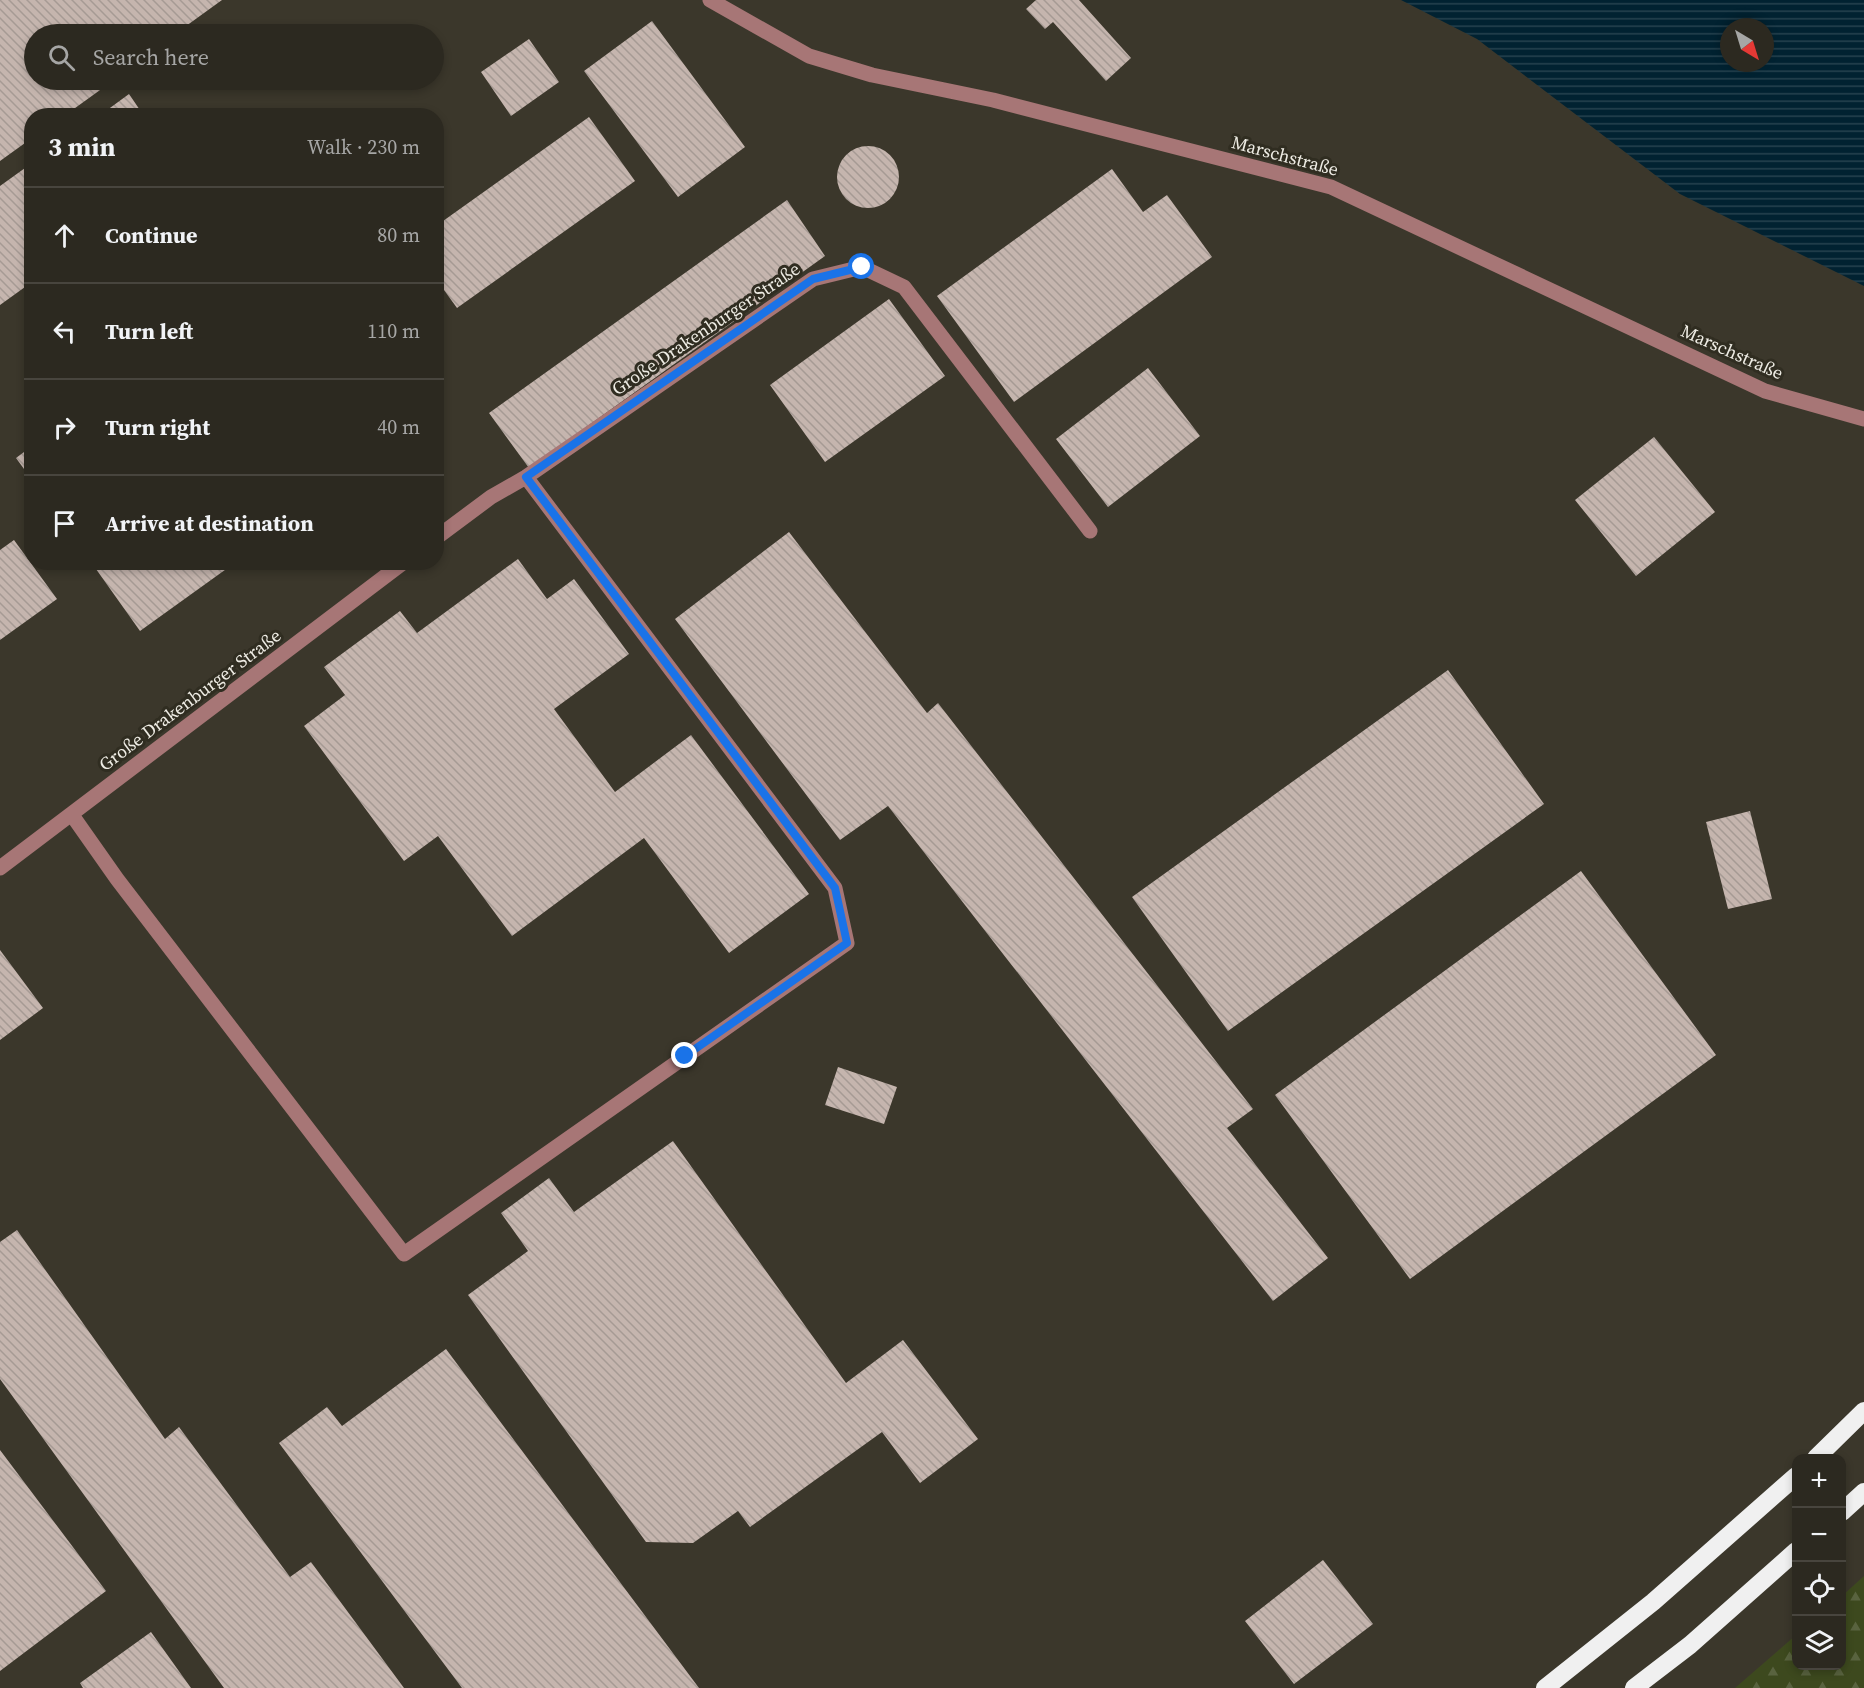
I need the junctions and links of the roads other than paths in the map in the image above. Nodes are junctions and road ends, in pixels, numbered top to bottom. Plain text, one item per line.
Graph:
1 (710, 0) edge
2 (1864, 419) edge
3 (526, 477) junction
4 (1090, 531) dead end
5 (444, 532) edge
6 (394, 570) edge
7 (72, 815) junction
8 (0, 868) edge
9 (1864, 1411) edge
10 (1820, 1454) edge
11 (1792, 1480) edge
12 (1864, 1492) edge
13 (1846, 1508) edge
14 (1792, 1555) edge
15 (1545, 1688) edge
16 (1634, 1688) edge

1 - 2 street, Marschstraße
3 - 4 street, Große Drakenburger Straße
3 - 5 street, Große Drakenburger Straße
3 - 7 street
6 - 7 street, Große Drakenburger Straße
7 - 8 street, Große Drakenburger Straße
9 - 10 highway
11 - 15 highway
12 - 13 highway
14 - 16 highway

